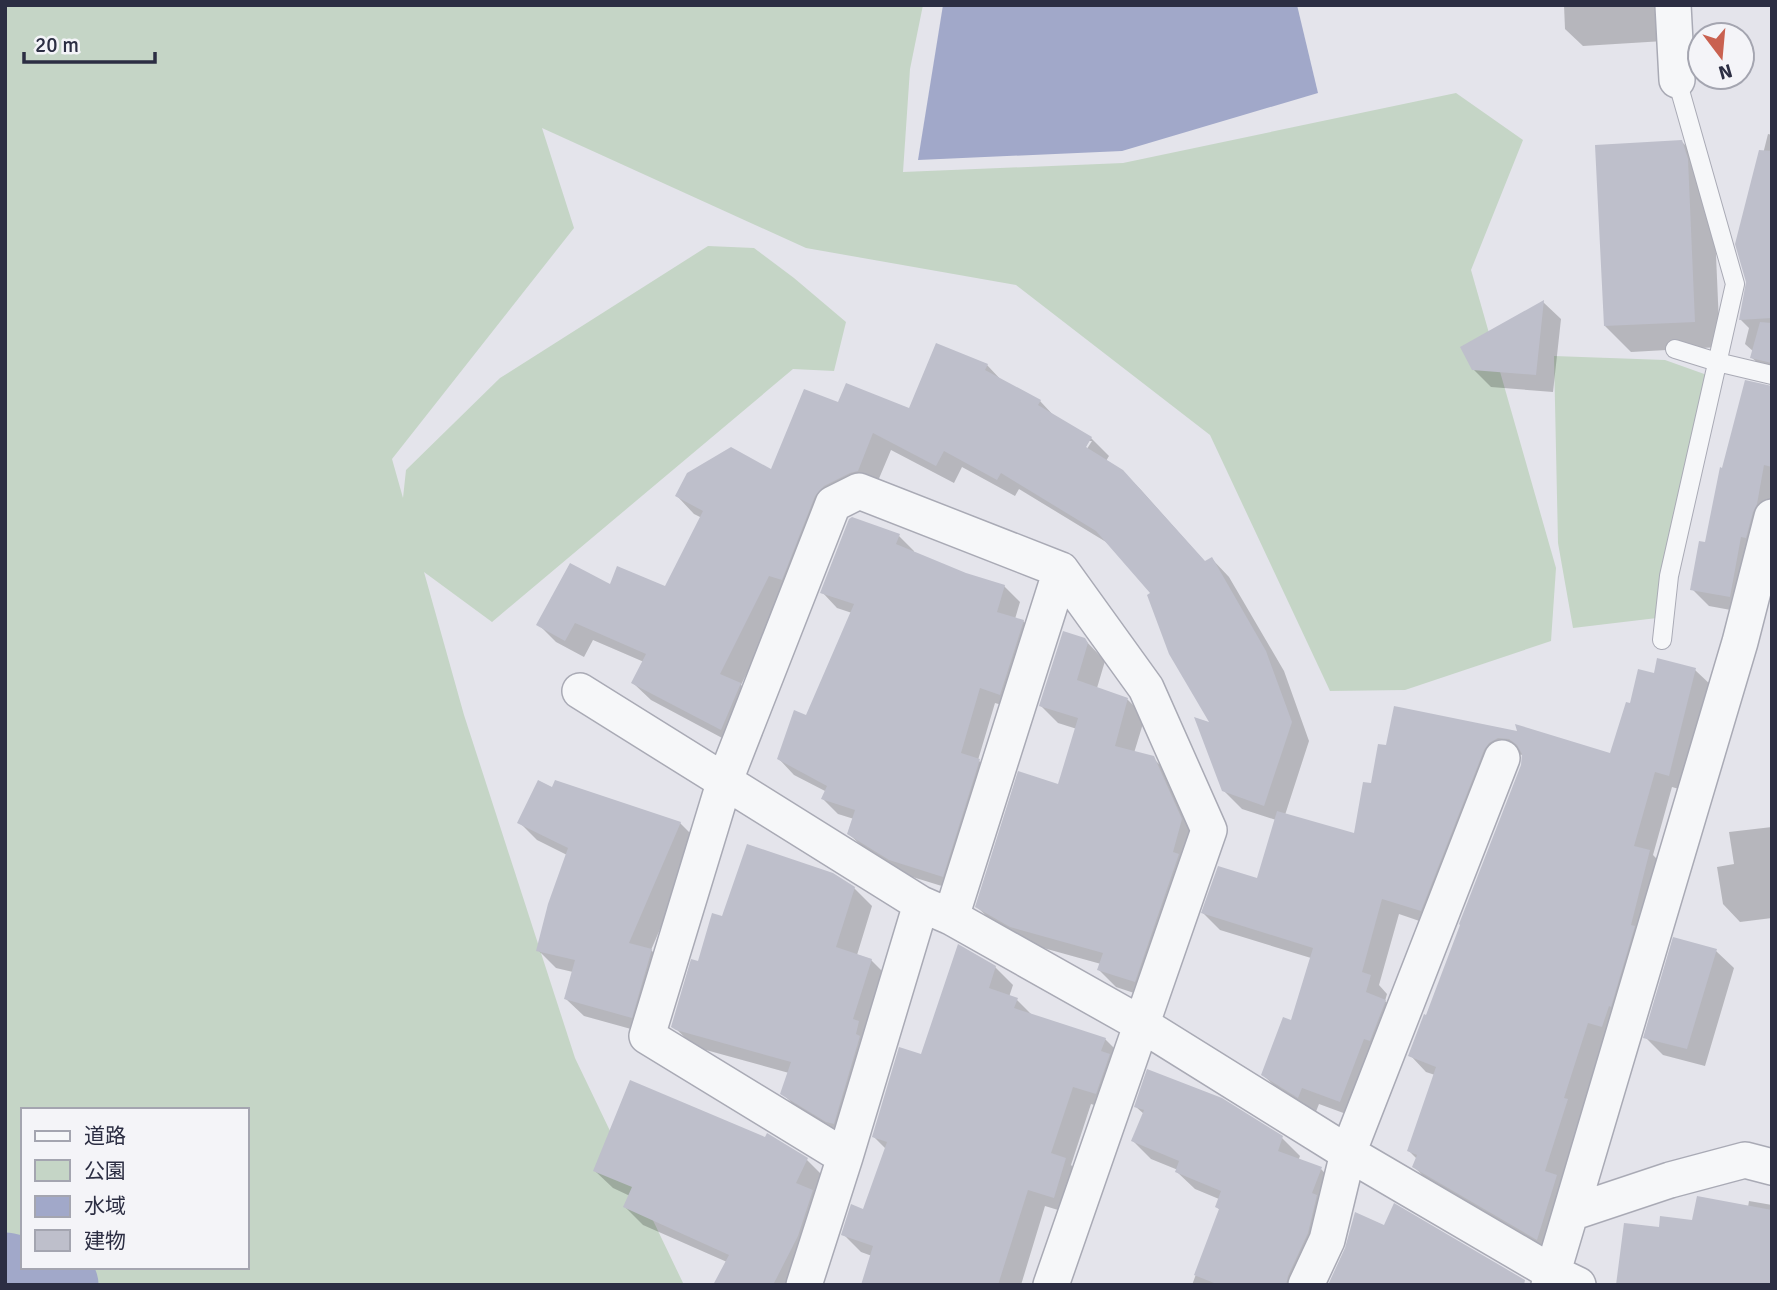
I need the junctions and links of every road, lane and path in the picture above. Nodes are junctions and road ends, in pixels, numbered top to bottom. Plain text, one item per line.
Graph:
1 (1673, 5) edge
2 (1677, 80) joint
3 (1675, 349) dead end
4 (1717, 362) junction
5 (1772, 375) edge
6 (1770, 533) edge
7 (1061, 570) junction
8 (1662, 640) dead end
9 (580, 691) dead end
10 (1502, 758) dead end
11 (724, 780) junction
12 (936, 910) junction
13 (1141, 1024) junction
14 (1348, 1153) junction
15 (845, 1157) junction
16 (1772, 1167) edge
17 (1570, 1213) junction
18 (1560, 1281) edge
19 (804, 1285) edge
20 (1051, 1285) edge
21 (1306, 1285) edge

1 - 2 street
2 - 4 lane
3 - 4 lane
4 - 5 lane
4 - 8 lane
6 - 17 street
7 - 11 street
7 - 12 street
7 - 13 street
9 - 11 street
10 - 14 street
11 - 12 street
11 - 15 street
12 - 13 street
12 - 15 street
13 - 14 street
13 - 20 street
14 - 18 street
14 - 21 street
15 - 19 street
16 - 17 street
17 - 18 street

